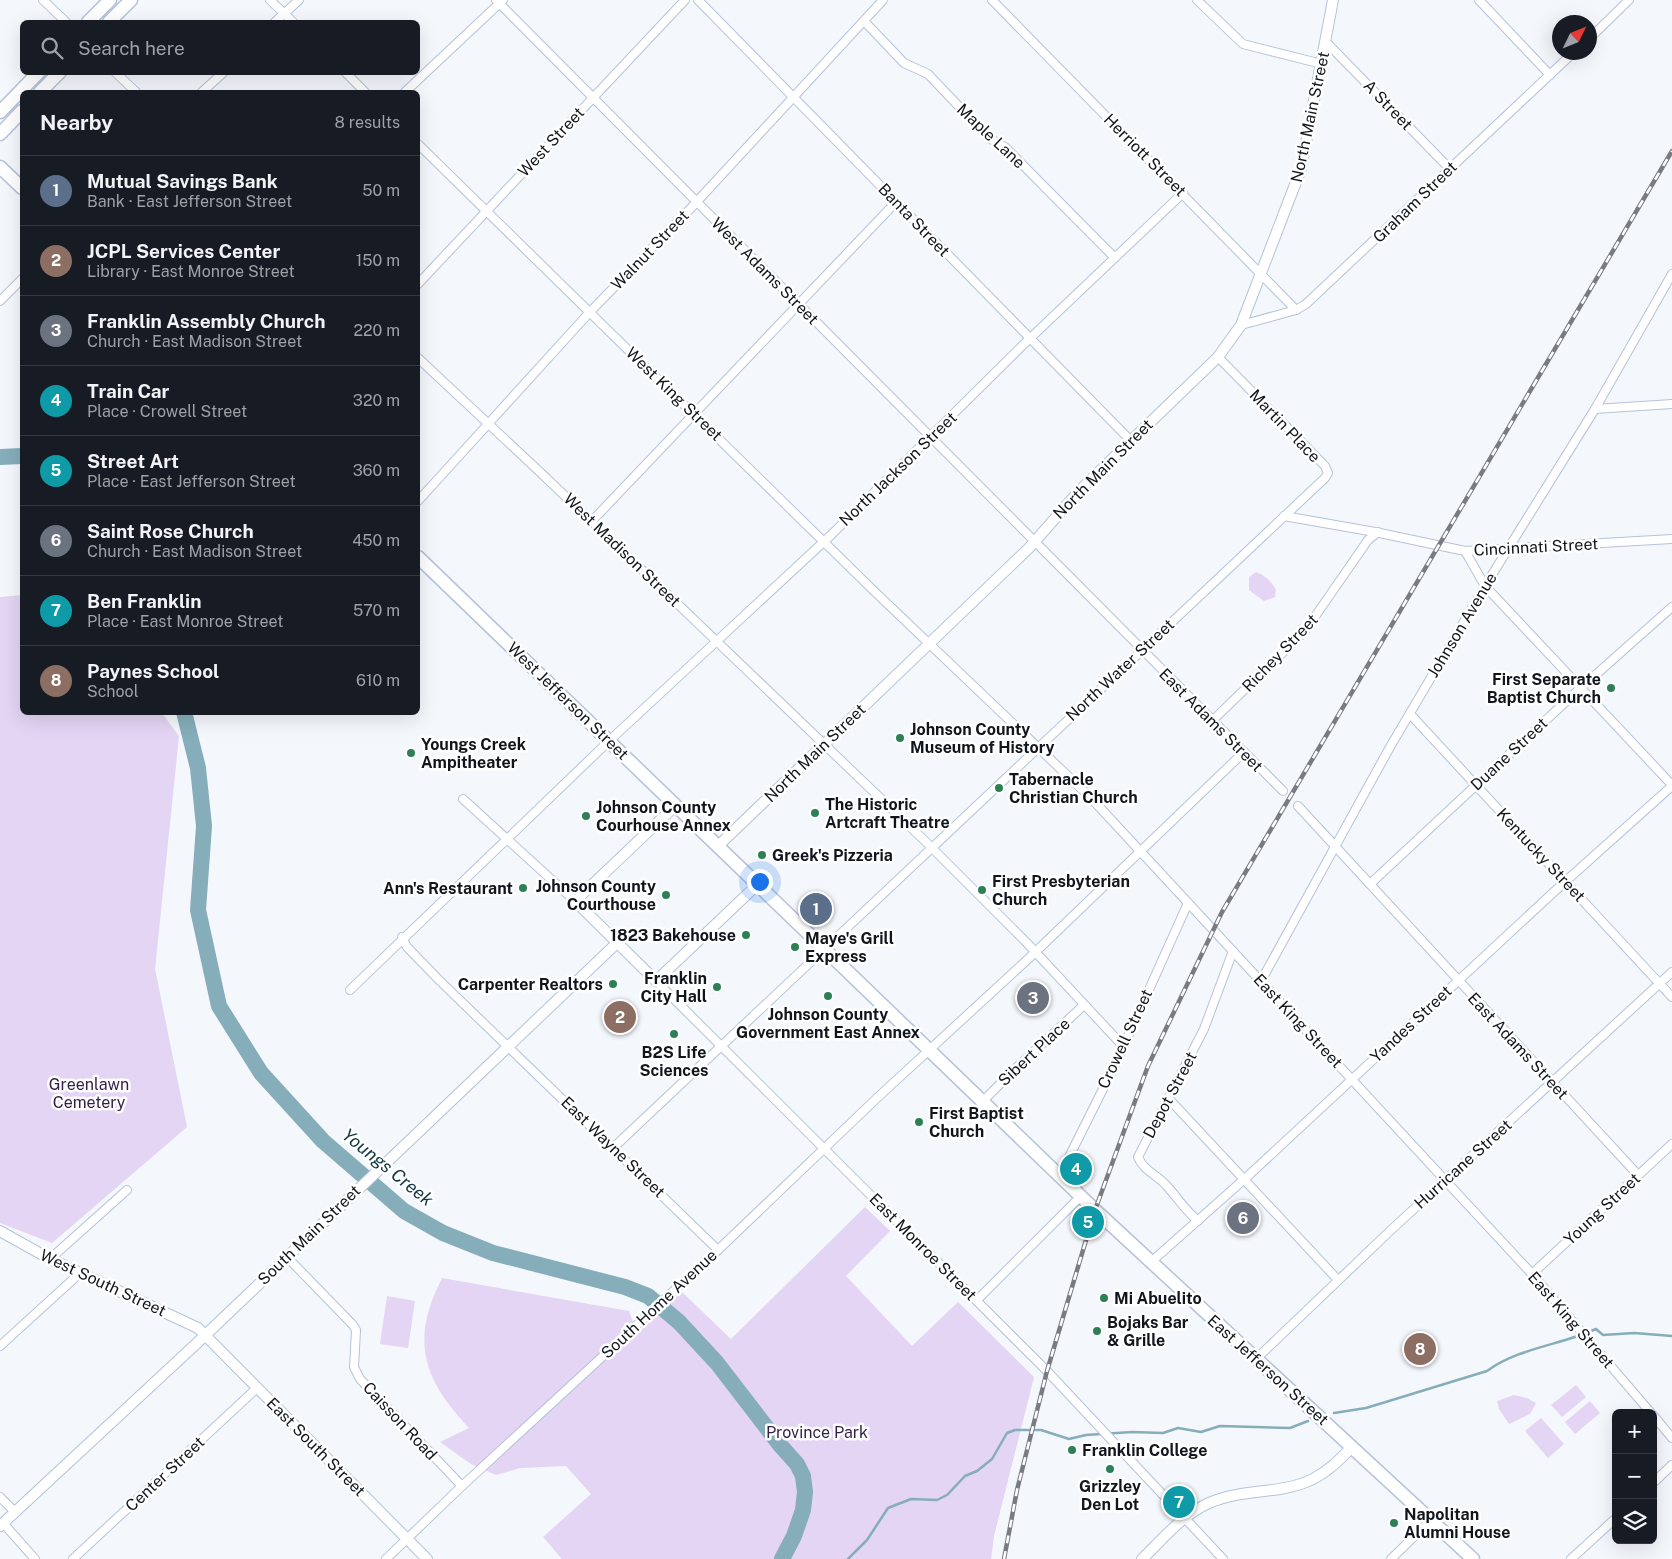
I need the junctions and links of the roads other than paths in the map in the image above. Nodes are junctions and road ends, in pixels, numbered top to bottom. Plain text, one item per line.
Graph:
1 (43, 0) edge
2 (110, 0) edge
3 (131, 0) edge
4 (270, 0) edge
5 (299, 0) edge
6 (685, 0) edge
7 (698, 0) edge
8 (883, 0) edge
9 (992, 0) edge
10 (1197, 0) edge
11 (1333, 0) edge
12 (1479, 0) edge
13 (1629, 0) edge
14 (500, 1) edge
15 (284, 14) junction
16 (64, 20) edge
17 (90, 20) edge
18 (111, 20) edge
19 (277, 20) edge
20 (291, 20) edge
21 (864, 22) junction
22 (1597, 31) edge
23 (1326, 42) junction
24 (1566, 60) edge
25 (1322, 64) junction
26 (36, 75) edge
27 (57, 75) edge
28 (118, 75) edge
29 (221, 75) edge
30 (348, 75) edge
31 (1550, 75) junction
32 (21, 90) edge
33 (42, 90) edge
34 (134, 90) edge
35 (204, 90) edge
36 (363, 90) edge
37 (407, 90) edge
38 (20, 91) edge
39 (793, 97) junction
40 (593, 98) junction
41 (0, 112) edge
42 (20, 113) edge
43 (0, 134) edge
44 (420, 146) edge
45 (0, 167) edge
46 (1450, 169) junction
47 (20, 186) edge
48 (1183, 193) junction
49 (697, 202) junction
50 (896, 202) junction
51 (486, 210) junction
52 (1115, 258) junction
53 (1262, 274) junction
54 (1672, 274) edge
55 (20, 281) edge
56 (420, 282) edge
57 (0, 301) edge
58 (798, 304) junction
59 (1296, 310) junction
60 (589, 312) junction
61 (1241, 326) junction
62 (1030, 338) junction
63 (1218, 356) junction
64 (420, 360) edge
65 (1672, 404) edge
66 (1595, 409) junction
67 (695, 414) junction
68 (487, 424) junction
69 (931, 438) junction
70 (1131, 441) junction
71 (420, 498) edge
72 (1284, 516) junction
73 (591, 522) junction
74 (1378, 532) junction
75 (1672, 539) edge
76 (823, 541) junction
77 (1034, 542) junction
78 (1510, 546) junction
79 (1465, 551) junction
80 (420, 558) edge
81 (1485, 586) junction
82 (1672, 607) edge
83 (717, 641) junction
84 (929, 644) junction
85 (1142, 650) junction
86 (1582, 688) junction
87 (1410, 714) junction
88 (1212, 721) junction
89 (609, 741) junction
90 (824, 745) junction
91 (1038, 747) junction
92 (1243, 753) junction
93 (1476, 785) junction
94 (1672, 786) edge
95 (1283, 791) dead end
96 (462, 799) dead end
97 (675, 806) junction
98 (1298, 806) dead end
99 (506, 840) junction
100 (718, 846) junction
101 (1336, 846) junction
102 (932, 848) junction
103 (1140, 851) junction
104 (1566, 882) junction
105 (758, 884) junction
106 (1370, 884) junction
107 (574, 901) junction
108 (1188, 902) junction
109 (402, 937) junction
110 (618, 942) junction
111 (825, 948) junction
112 (1035, 952) junction
113 (1233, 952) junction
114 (1672, 972) edge
115 (656, 980) junction
116 (1261, 981) junction
117 (1458, 981) junction
118 (1660, 984) junction
119 (350, 990) dead end
120 (1672, 997) edge
121 (1084, 1005) junction
122 (507, 1045) junction
123 (721, 1046) junction
124 (1123, 1046) junction
125 (931, 1049) junction
126 (1351, 1079) junction
127 (1552, 1082) junction
128 (1169, 1099) junction
129 (984, 1100) junction
130 (1672, 1144) edge
131 (614, 1147) junction
132 (823, 1148) junction
133 (1060, 1175) junction
134 (1638, 1175) junction
135 (1244, 1179) junction
136 (1445, 1180) junction
137 (127, 1190) dead end
138 (1081, 1196) junction
139 (1198, 1221) junction
140 (0, 1231) edge
141 (718, 1250) junction
142 (286, 1256) junction
143 (50, 1259) junction
144 (1151, 1262) junction
145 (80, 1273) junction
146 (1532, 1274) junction
147 (1338, 1280) junction
148 (977, 1300) junction
149 (206, 1335) junction
150 (0, 1346) edge
151 (1256, 1359) junction
152 (257, 1388) junction
153 (1648, 1409) edge
154 (1657, 1420) edge
155 (1672, 1438) edge
156 (1352, 1447) junction
157 (1672, 1465) edge
158 (1657, 1478) edge
159 (462, 1486) junction
160 (0, 1497) edge
161 (15, 1512) junction
162 (1183, 1519) junction
163 (1432, 1520) junction
164 (1612, 1522) edge
165 (1, 1525) edge
166 (407, 1539) junction
167 (35, 1559) edge
168 (73, 1559) edge
169 (386, 1559) edge
170 (427, 1559) edge
171 (1142, 1559) edge
172 (1223, 1559) edge
173 (1392, 1559) edge
174 (1473, 1559) edge
175 (1571, 1559) edge

1 - 16 street
2 - 17 main road
3 - 18 main road
4 - 15 street
5 - 15 street
6 - 40 street, West Street
7 - 39 street, Banta Street
8 - 21 street, Walnut Street
9 - 48 street, Herriott Street
10 - 25 street
11 - 23 street, North Main Street
12 - 31 street
13 - 22 street
14 - 37 street
14 - 40 street, West Adams Street
15 - 19 street
15 - 20 street
21 - 39 street, Walnut Street
21 - 52 street, Maple Lane
23 - 25 street, North Main Street
23 - 46 street, A Street
24 - 31 street, Graham Street
25 - 53 street, North Main Street
26 - 32 main road
27 - 33 main road
28 - 34 street
29 - 35 street
30 - 36 street
31 - 46 street, Graham Street
38 - 41 main road
39 - 49 street, Walnut Street
39 - 50 street, Banta Street
40 - 49 street, West Adams Street
40 - 51 street, West Street
42 - 43 main road
44 - 51 street, West King Street
45 - 47 main road
46 - 59 street, Graham Street
48 - 52 street, North Jackson Street
48 - 53 street, Herriott Street
49 - 58 street, West Adams Street
49 - 60 street, Walnut Street
50 - 58 street
50 - 62 street, Banta Street
51 - 56 street, West Street
51 - 60 street, West King Street
52 - 62 street, North Jackson Street
53 - 59 street, Herriott Street
53 - 61 street, North Main Street
54 - 66 street, Johnson Avenue
55 - 57 street
58 - 67 street
58 - 69 street, West Adams Street
59 - 61 street, Graham Street
60 - 67 street, West King Street
60 - 68 street, Walnut Street
61 - 63 street, North Main Street
62 - 69 street, North Jackson Street
62 - 70 street, Banta Street
63 - 70 street, North Main Street
63 - 72 street, Martin Place
64 - 68 street, West Madison Street
65 - 66 street
66 - 78 street, Johnson Avenue
67 - 73 street
67 - 76 street, West King Street
68 - 71 street, Walnut Street
68 - 73 street, West Madison Street
69 - 76 street, North Jackson Street
69 - 77 street, West Adams Street
70 - 77 street, North Main Street
72 - 74 street, Cincinnati Street
72 - 85 street, North Water Street
73 - 83 street, West Madison Street
74 - 79 street, Cincinnati Street
74 - 88 street, Richey Street
75 - 78 street, Cincinnati Street
76 - 83 street, North Jackson Street
76 - 84 street, West King Street
77 - 84 street, North Main Street
77 - 85 street, East Adams Street
78 - 79 street, Cincinnati Street
78 - 81 street, Johnson Avenue
79 - 81 street
80 - 89 main road, West Jefferson Street
81 - 86 street
81 - 87 street, Johnson Avenue
82 - 86 street, Duane Street
83 - 89 street, North Jackson Street
83 - 90 street, West Madison Street
84 - 90 street, North Main Street
84 - 91 street, East King Street
85 - 88 street, East Adams Street
85 - 91 street, North Water Street
86 - 93 street, Duane Street
86 - 94 street
87 - 93 street, Kentucky Street
87 - 101 street, Johnson Avenue
88 - 92 street, East Adams Street
89 - 97 main road, West Jefferson Street
89 - 99 street, North Jackson Street
90 - 100 street, North Main Street
90 - 102 street, West Madison Street
91 - 102 street, North Water Street
91 - 103 street, East King Street
92 - 95 street, East Adams Street
92 - 103 street, South Home Avenue
93 - 104 street, Kentucky Street
93 - 106 street, Duane Street
94 - 104 street, Yandes Street
96 - 99 street
97 - 100 main road, West Jefferson Street
97 - 107 street
98 - 101 street, East Adams Street
99 - 107 street
99 - 109 street, North Jackson Street
100 - 105 main road, East Jefferson Street
101 - 106 street, East Adams Street
101 - 116 street, Johnson Avenue
102 - 111 street, North Water Street
102 - 112 street, West Madison Street
103 - 108 street, East King Street
103 - 112 street, South Home Avenue
104 - 117 street, Yandes Street
104 - 118 street, Kentucky Street
105 - 111 main road, East Jefferson Street
105 - 115 street
106 - 117 street, East Adams Street
107 - 110 street, East Monroe Street
108 - 113 street, East King Street
108 - 124 street, Crowell Street
109 - 119 street, North Jackson Street
109 - 122 street, East Wayne Street
110 - 115 street, East Monroe Street
110 - 122 street, South Main Street
111 - 123 street, North Water Street
111 - 125 main road, East Jefferson Street
112 - 121 street, West Madison Street
112 - 125 street, South Home Avenue
113 - 116 street, East King Street
113 - 128 street, Depot Street
114 - 118 street, Hurricane Street
115 - 123 street, East Monroe Street
116 - 126 street, East King Street
117 - 126 street, Yandes Street
117 - 127 street, East Adams Street
118 - 120 street, Kentucky Street
118 - 127 street, Hurricane Street
121 - 124 street, West Madison Street
121 - 129 street, Sibert Place
122 - 131 street, East Wayne Street
122 - 142 street, South Main Street
123 - 131 street, North Water Street
123 - 132 street, East Monroe Street
124 - 133 street, Crowell Street
125 - 129 main road, East Jefferson Street
125 - 132 street, South Home Avenue
126 - 135 street, Yandes Street
126 - 136 street, East King Street
127 - 134 street, East Adams Street
127 - 136 street, Hurricane Street
128 - 135 street
128 - 139 street, Depot Street
129 - 133 main road, East Jefferson Street
130 - 134 street, Young Street
131 - 141 street, East Wayne Street
132 - 141 street, South Home Avenue
132 - 148 street, East Monroe Street
133 - 138 main road, East Jefferson Street
134 - 146 street, Young Street
135 - 139 street, Yandes Street
135 - 147 street
136 - 146 street, East King Street
136 - 147 street, Hurricane Street
137 - 143 street
138 - 144 main road, East Jefferson Street
138 - 148 street
139 - 144 street, Yandes Street
140 - 143 street, West South Street
141 - 159 street, South Home Avenue
142 - 149 street, South Main Street
142 - 159 street, Caisson Road
143 - 145 street, West South Street
144 - 151 main road, East Jefferson Street
145 - 149 street, West South Street
145 - 150 street
146 - 153 street, East King Street
147 - 151 street, Hurricane Street
148 - 162 street, East Monroe Street
149 - 152 street, East South Street
149 - 161 street, South Main Street
151 - 156 main road, East Jefferson Street
152 - 166 street, East South Street
152 - 168 street, Center Street
154 - 155 street, East King Street
156 - 162 street
156 - 163 main road, East Jefferson Street
157 - 158 street
159 - 166 street, South Home Avenue
160 - 161 street
161 - 165 street, South Main Street
162 - 171 street
162 - 172 street, East Monroe Street
163 - 173 street
163 - 174 main road, East Jefferson Street
164 - 175 street
165 - 167 street
166 - 169 street, South Home Avenue
166 - 170 street, East South Street

